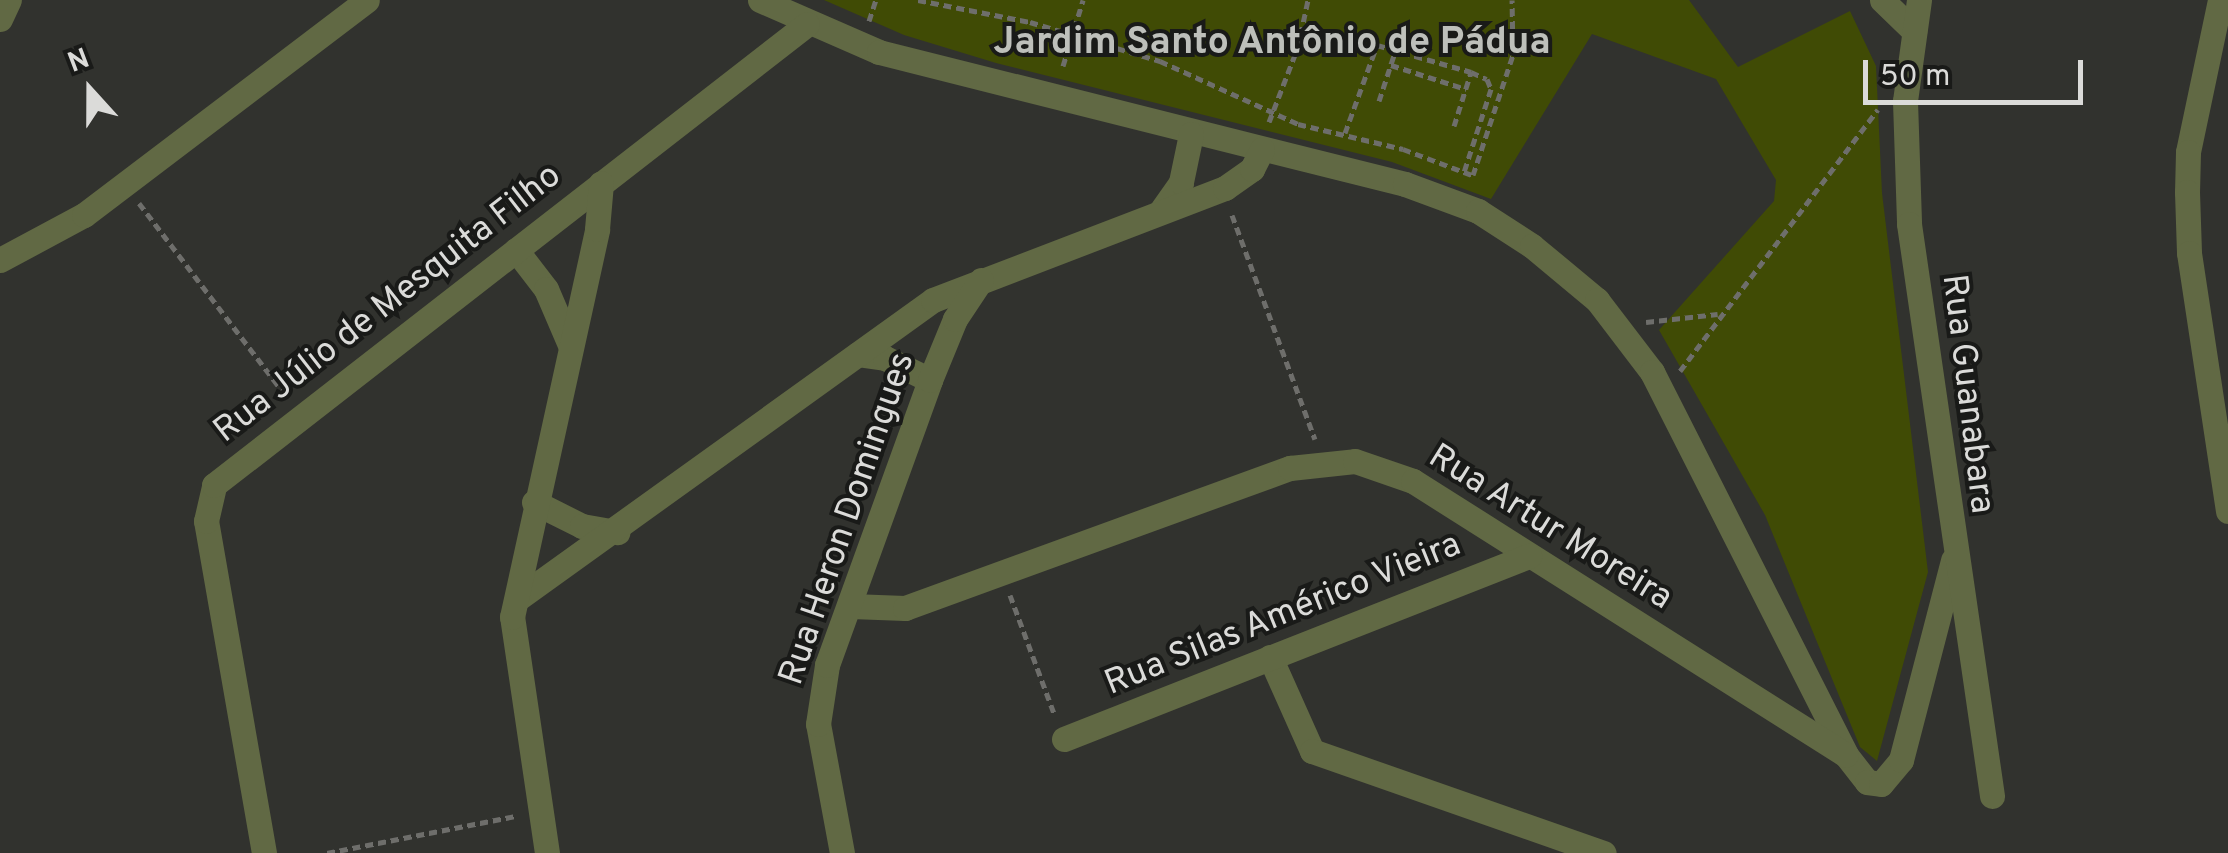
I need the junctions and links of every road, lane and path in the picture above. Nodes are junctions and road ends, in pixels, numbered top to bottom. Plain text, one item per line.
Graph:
1 (8, 0) edge
2 (367, 0) edge
3 (760, 0) edge
4 (918, 0) edge
5 (1083, 0) edge
6 (1308, 0) edge
7 (1512, 0) edge
8 (1882, 0) edge
9 (1919, 0) edge
10 (2220, 0) edge
11 (0, 19) edge
12 (807, 24) junction
13 (1914, 31) junction
14 (1073, 35) junction
15 (1396, 48) junction
16 (1391, 65) junction
17 (1063, 66) dead end
18 (1471, 72) junction
19 (1466, 89) junction
20 (1905, 101) junction
21 (1379, 102) dead end
22 (1272, 110) junction
23 (1454, 126) dead end
24 (1191, 134) junction
25 (1344, 134) junction
26 (1262, 150) junction
27 (1464, 172) junction
28 (1472, 174) junction
29 (601, 184) junction
30 (125, 185) junction
31 (1480, 188) dead end
32 (1222, 189) junction
33 (1161, 211) junction
34 (516, 250) junction
35 (0, 260) edge
36 (984, 276) junction
37 (1718, 314) junction
38 (1619, 325) junction
39 (570, 344) junction
40 (858, 354) junction
41 (930, 380) junction
42 (1665, 394) junction
43 (301, 415) junction
44 (1323, 460) junction
45 (534, 502) junction
46 (2228, 511) edge
47 (618, 532) junction
48 (1528, 556) junction
49 (1953, 560) junction
50 (1002, 574) junction
51 (517, 599) junction
52 (851, 606) junction
53 (1270, 657) junction
54 (1064, 739) joint
55 (1846, 755) junction
56 (1992, 796) dead end
57 (539, 812) junction
58 (264, 853) edge
59 (327, 853) edge
60 (547, 853) edge
61 (842, 853) edge
62 (1604, 853) edge

1 - 11 street
2 - 30 street
3 - 12 street
4 - 14 path
5 - 14 path
6 - 22 path
7 - 28 path
8 - 13 street
9 - 13 street, Rua Guanabara
10 - 46 street
12 - 24 street
12 - 29 street, Rua Júlio de Mesquita Filho
13 - 20 street, Rua Guanabara
14 - 17 path
14 - 22 path
15 - 16 path
15 - 18 path
15 - 25 path
16 - 19 path
16 - 21 path
18 - 19 path
18 - 27 path
19 - 23 path
20 - 37 path
20 - 49 street, Rua Guanabara
22 - 25 path
22 - 26 path
24 - 26 street
24 - 33 street
25 - 27 path
26 - 32 street
26 - 38 street
27 - 28 path
28 - 31 path
29 - 34 street, Rua Júlio de Mesquita Filho
29 - 39 street
30 - 35 street
30 - 43 path
32 - 33 street
32 - 44 path
33 - 36 street
34 - 39 street
34 - 43 street, Rua Júlio de Mesquita Filho
36 - 40 street
36 - 41 street, Rua Heron Domingues
37 - 38 path
37 - 42 path
38 - 42 street
39 - 45 street
40 - 41 street
40 - 47 street
41 - 52 street, Rua Heron Domingues
42 - 55 street
43 - 58 street, Rua Júlio de Mesquita Filho
44 - 48 street, Rua Artur Moreira
44 - 50 street, Rua Artur Moreira
45 - 47 street
45 - 51 street
47 - 51 street
48 - 53 street, Rua Silas Américo Vieira
48 - 55 street, Rua Artur Moreira
49 - 55 street, Rua Artur Moreira
49 - 56 street, Rua Guanabara
50 - 52 street, Rua Artur Moreira
50 - 54 path
51 - 57 street
52 - 61 street, Rua Heron Domingues
53 - 54 street, Rua Silas Américo Vieira
53 - 62 street
57 - 59 path
57 - 60 street

